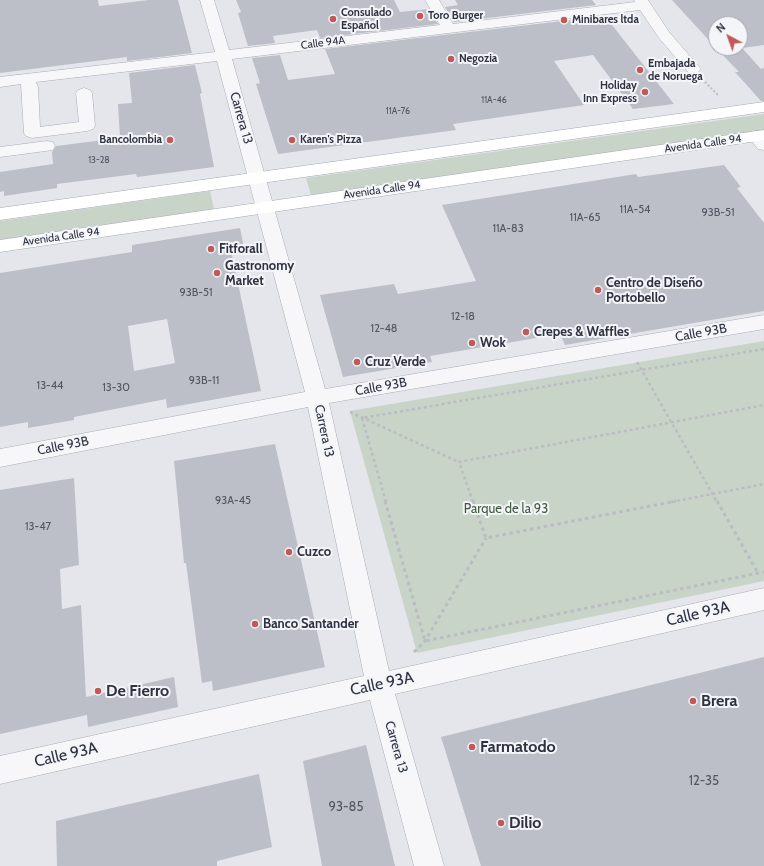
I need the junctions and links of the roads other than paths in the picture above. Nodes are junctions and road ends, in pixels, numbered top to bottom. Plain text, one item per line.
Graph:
1 (206, 0) edge
2 (432, 0) edge
3 (643, 3) edge
4 (449, 28) junction
5 (223, 55) junction
6 (693, 69) dead end
7 (28, 78) junction
8 (0, 82) edge
9 (84, 94) dead end
10 (764, 107) edge
11 (761, 139) edge
12 (47, 146) dead end
13 (0, 152) edge
14 (258, 178) junction
15 (266, 207) junction
16 (0, 214) edge
17 (0, 246) edge
18 (764, 322) edge
19 (317, 398) junction
20 (0, 458) edge
21 (762, 589) edge
22 (379, 685) junction
23 (0, 770) edge
24 (429, 866) edge

1 - 5 street, Carrera 13
2 - 4 street
3 - 4 street, Calle 94A
3 - 6 street
4 - 5 street, Calle 94A
5 - 7 street, Calle 94A
5 - 14 street, Carrera 13
7 - 8 street, Calle 94A
7 - 9 street
10 - 14 main road
11 - 15 main road, Avenida Calle 94
12 - 13 street
14 - 15 street, Carrera 13
14 - 16 main road
15 - 17 main road, Avenida Calle 94
15 - 19 street, Carrera 13
18 - 19 street, Calle 93B
19 - 20 street, Calle 93B
19 - 22 street, Carrera 13
21 - 22 street, Calle 93A
22 - 23 street, Calle 93A
22 - 24 street, Carrera 13

